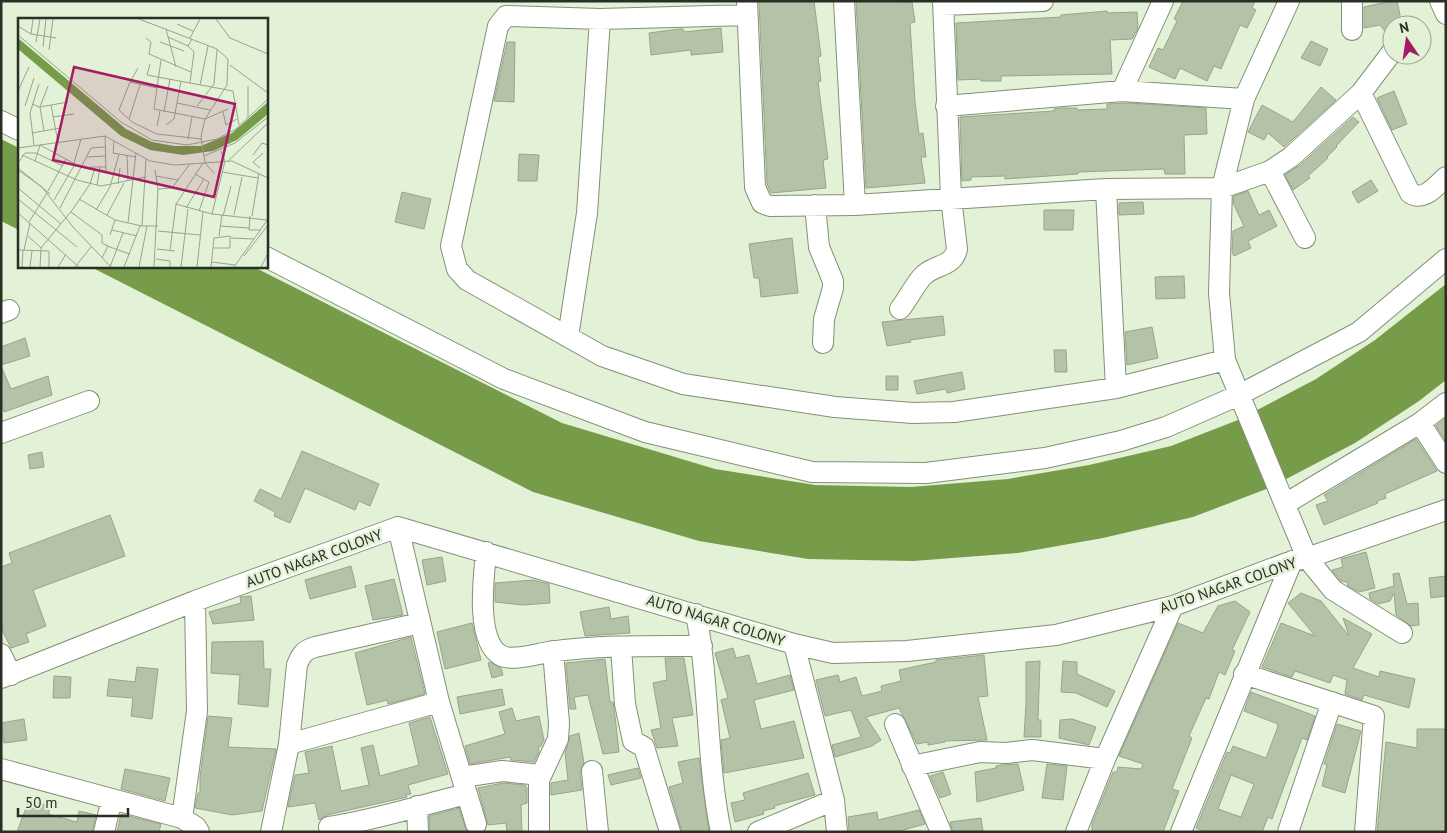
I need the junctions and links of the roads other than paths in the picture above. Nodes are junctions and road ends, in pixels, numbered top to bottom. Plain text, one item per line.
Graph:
1 (844, 1) edge
2 (1043, 1) edge
3 (1163, 1) edge
4 (1289, 1) edge
5 (1352, 1) edge
6 (1440, 1) edge
7 (943, 3) edge
8 (747, 8) edge
9 (507, 9) edge
10 (1446, 14) edge
11 (600, 19) junction
12 (1352, 30) dead end
13 (1382, 65) edge
14 (1122, 91) junction
15 (1360, 93) junction
16 (1244, 98) junction
17 (946, 106) junction
18 (1, 120) edge
19 (18, 129) edge
20 (1270, 171) junction
21 (1446, 178) edge
22 (1222, 188) junction
23 (1106, 189) junction
24 (950, 197) junction
25 (855, 205) junction
26 (815, 206) junction
27 (1305, 238) dead end
28 (268, 258) edge
29 (1446, 259) edge
30 (900, 309) dead end
31 (568, 337) junction
32 (823, 344) dead end
33 (1225, 360) junction
34 (1116, 388) junction
35 (1240, 399) junction
36 (89, 400) dead end
37 (1446, 403) edge
38 (1420, 423) junction
39 (1, 433) edge
40 (1446, 463) edge
41 (1283, 498) junction
42 (1446, 510) edge
43 (398, 527) junction
44 (486, 552) junction
45 (1299, 560) junction
46 (195, 601) junction
47 (1173, 606) junction
48 (696, 614) junction
49 (420, 623) junction
50 (1402, 633) dead end
51 (794, 644) junction
52 (702, 646) junction
53 (621, 647) junction
54 (553, 651) junction
55 (1, 654) edge
56 (1244, 674) junction
57 (6, 677) edge
58 (439, 702) junction
59 (1332, 702) junction
60 (895, 724) dead end
61 (289, 744) junction
62 (1105, 759) junction
63 (912, 766) junction
64 (1, 769) edge
65 (592, 771) dead end
66 (541, 776) junction
67 (464, 785) junction
68 (112, 799) junction
69 (834, 800) junction
70 (416, 806) junction
71 (182, 818) junction
72 (476, 824) dead end
73 (371, 826) edge
74 (330, 827) dead end
75 (104, 832) edge
76 (199, 832) edge
77 (271, 832) edge
78 (418, 832) edge
79 (539, 832) edge
80 (598, 832) edge
81 (670, 832) edge
82 (722, 832) edge
83 (758, 832) edge
84 (837, 832) edge
85 (941, 832) edge
86 (1076, 832) edge
87 (1181, 832) edge
88 (1288, 832) edge
89 (1365, 832) edge

1 - 25 street
2 - 7 street
3 - 14 street
4 - 16 street
5 - 12 street
6 - 10 street
7 - 17 street
8 - 11 street
8 - 26 street
9 - 11 street
9 - 31 street
11 - 31 street
13 - 15 street
14 - 16 street
14 - 17 street
15 - 20 street
15 - 21 street
16 - 22 street
17 - 24 street
18 - 19 street
20 - 22 street
20 - 27 street
22 - 23 street
22 - 33 street
23 - 24 street
23 - 34 street
24 - 25 street
24 - 30 street
25 - 26 street
26 - 32 street
28 - 35 street
29 - 35 street
31 - 34 street
33 - 34 street
33 - 35 street
35 - 41 street
36 - 39 street
37 - 38 street
38 - 40 street
38 - 41 street
41 - 45 street
42 - 45 street, AUTO NAGAR COLONY
43 - 44 street, AUTO NAGAR COLONY
43 - 46 street, AUTO NAGAR COLONY
43 - 49 street
44 - 48 street, AUTO NAGAR COLONY
44 - 54 street
45 - 47 street, AUTO NAGAR COLONY
45 - 50 street
45 - 56 street
46 - 57 street, AUTO NAGAR COLONY
46 - 71 street
47 - 51 street, AUTO NAGAR COLONY
47 - 62 street
48 - 51 street, AUTO NAGAR COLONY
48 - 52 street
49 - 58 street
49 - 61 street
51 - 69 street
52 - 53 street
52 - 82 street
53 - 54 street
53 - 81 street
54 - 66 street
55 - 57 street
56 - 59 street
56 - 87 street
58 - 61 street
58 - 67 street
59 - 88 street
59 - 89 street
60 - 63 street
61 - 77 street
62 - 63 street
62 - 86 street
63 - 85 street
64 - 68 street
65 - 80 street
66 - 67 street
66 - 79 street
67 - 70 street
67 - 72 street
68 - 71 street
68 - 75 street
69 - 83 street
69 - 84 street
70 - 73 street
70 - 78 street
71 - 76 street
73 - 74 street

